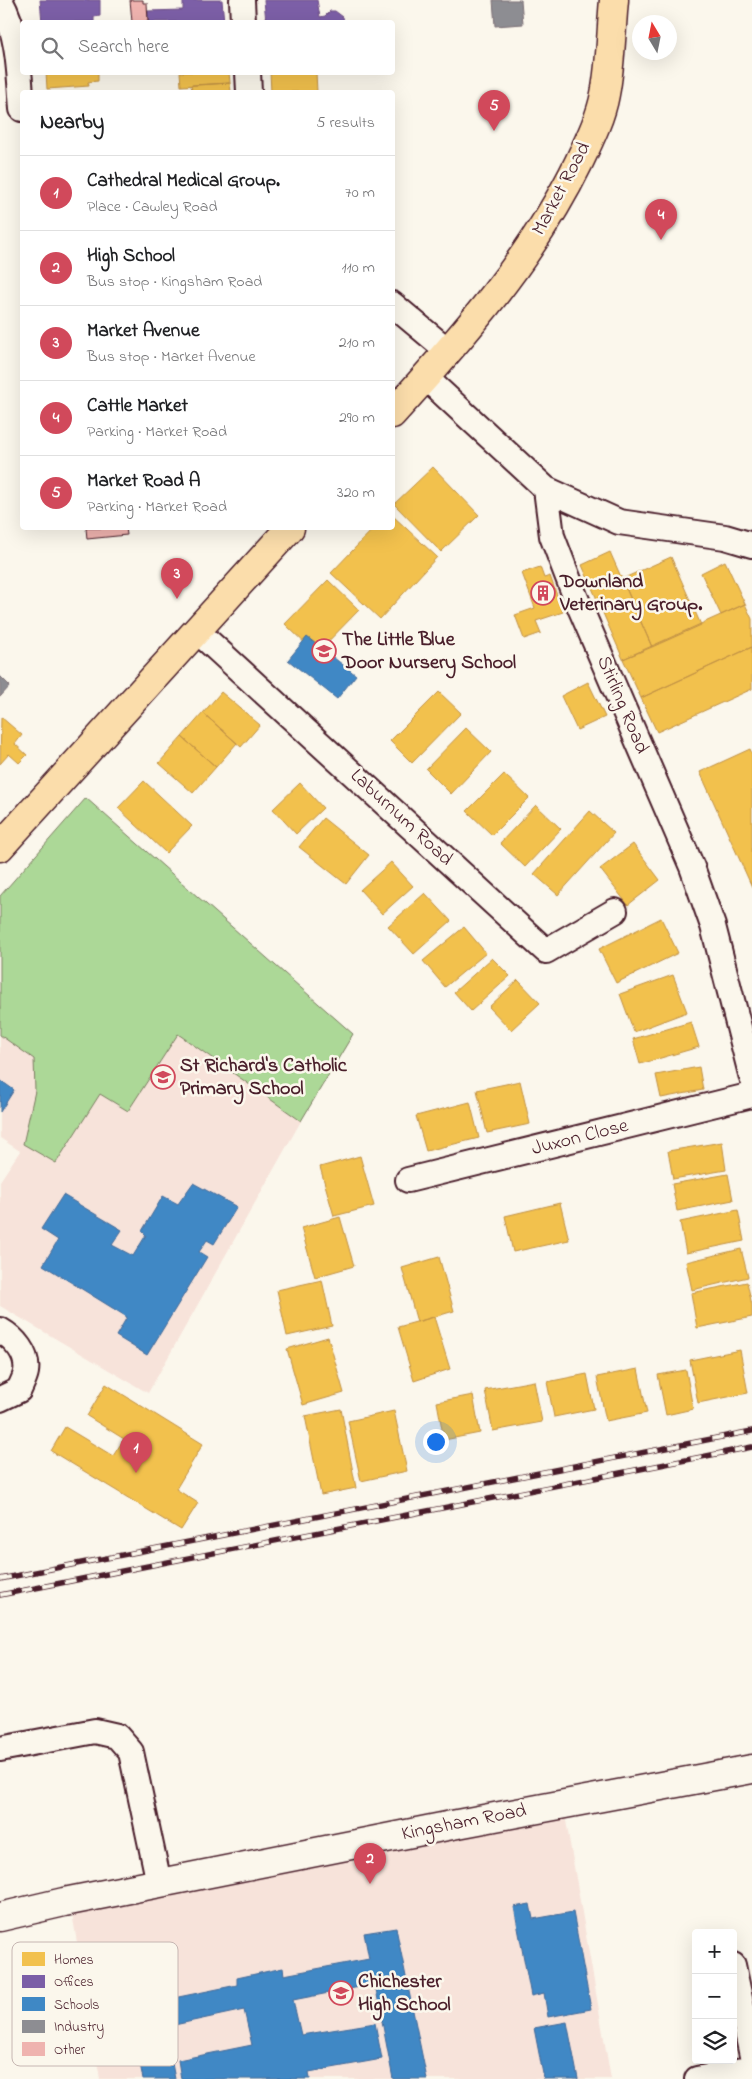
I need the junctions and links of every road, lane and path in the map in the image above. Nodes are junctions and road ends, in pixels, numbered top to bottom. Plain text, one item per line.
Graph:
1 (0, 0) edge
2 (242, 0) edge
3 (614, 0) edge
4 (244, 20) edge
5 (248, 75) edge
6 (20, 90) edge
7 (250, 90) edge
8 (395, 306) edge
9 (448, 350) junction
10 (425, 377) junction
11 (395, 411) edge
12 (546, 489) junction
13 (288, 530) edge
14 (752, 545) edge
15 (197, 631) junction
16 (0, 847) edge
17 (615, 911) dead end
18 (752, 1078) edge
19 (752, 1095) edge
20 (408, 1180) dead end
21 (0, 1330) edge
22 (0, 1399) edge
23 (0, 1749) edge
24 (752, 1769) edge
25 (159, 1883) junction
26 (0, 1916) edge
27 (752, 1955) edge
28 (737, 1958) edge
29 (735, 1974) edge
30 (752, 2056) edge
31 (752, 2068) edge
32 (697, 2079) edge

1 - 6 street
2 - 4 street
3 - 9 main road, Market Road
5 - 7 street
8 - 9 street
9 - 10 main road, Market Road
10 - 11 main road, Market Road
10 - 12 street
12 - 14 street
12 - 18 street, Stirling Road
13 - 15 main road
15 - 16 main road
15 - 17 street, Laburnum Road
19 - 20 street, Juxon Close
21 - 22 street
23 - 25 street
24 - 25 street, Kingsham Road
25 - 26 street, Kingsham Road
27 - 28 street
29 - 30 street
31 - 32 street

